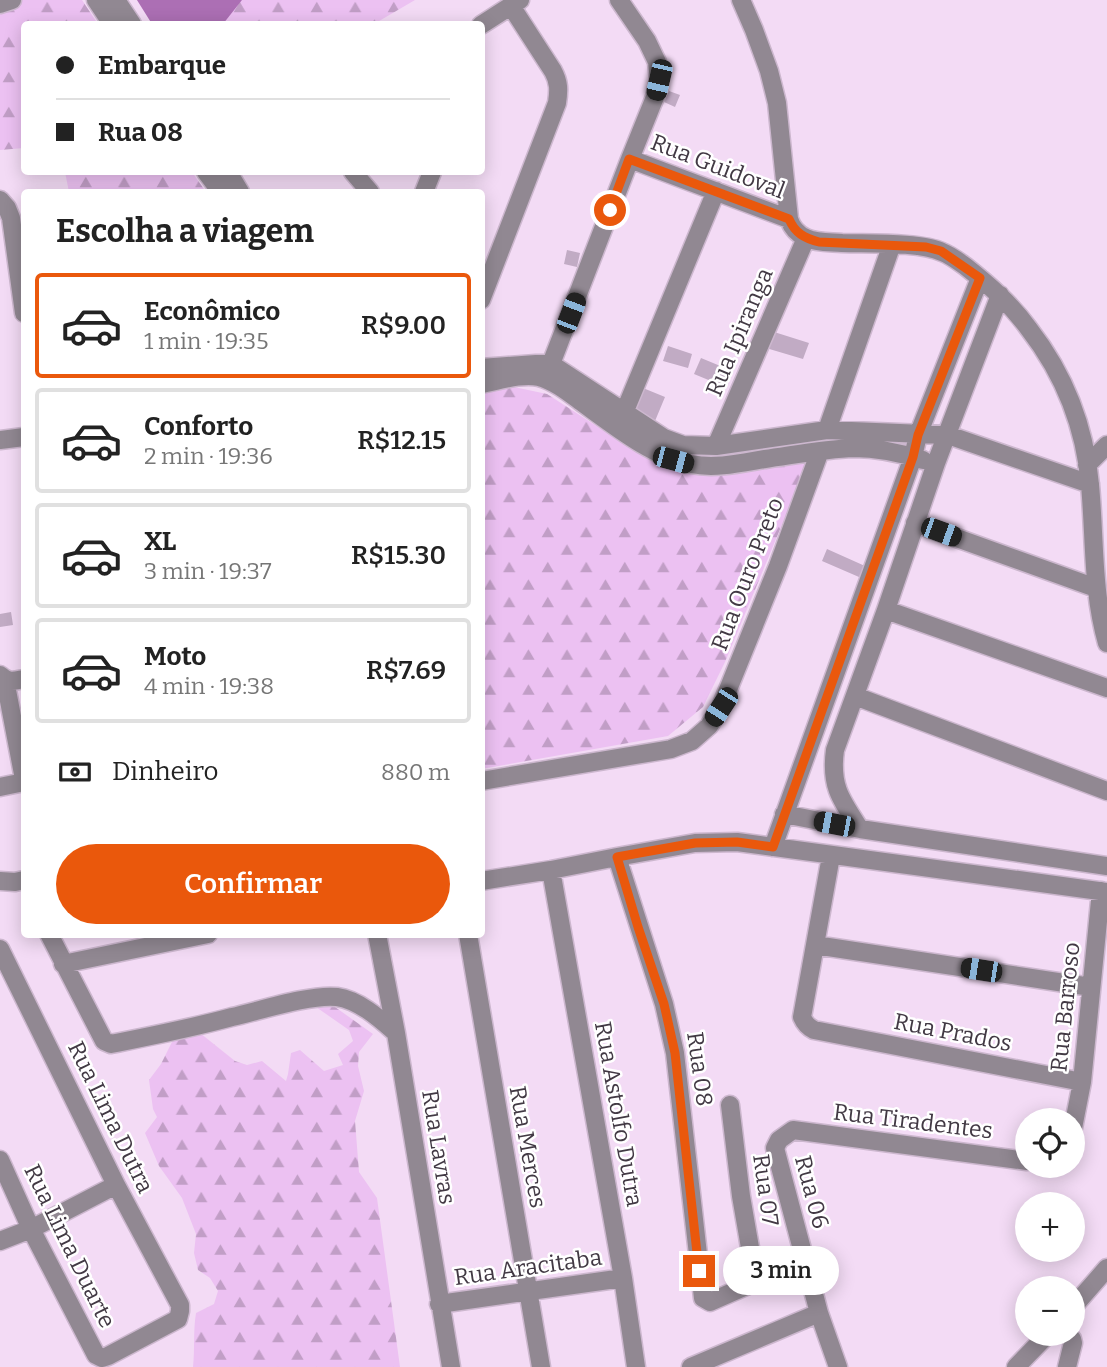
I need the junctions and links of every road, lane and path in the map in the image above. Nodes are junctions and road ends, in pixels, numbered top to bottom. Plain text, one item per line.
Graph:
1 (12, 0) edge
2 (96, 0) edge
3 (116, 0) edge
4 (619, 0) edge
5 (741, 0) edge
6 (516, 3) edge
7 (0, 4) edge
8 (110, 21) edge
9 (130, 21) edge
10 (485, 22) edge
11 (629, 159) junction
12 (356, 175) edge
13 (367, 189) edge
14 (716, 191) junction
15 (0, 200) edge
16 (789, 219) junction
17 (806, 238) junction
18 (892, 244) junction
19 (980, 278) junction
20 (485, 290) edge
21 (21, 291) edge
22 (1000, 295) junction
23 (551, 364) junction
24 (485, 368) edge
25 (485, 383) edge
26 (624, 413) junction
27 (827, 430) junction
28 (918, 435) junction
29 (948, 435) junction
30 (21, 437) edge
31 (0, 440) edge
32 (1107, 445) edge
33 (716, 446) junction
34 (820, 451) junction
35 (913, 457) junction
36 (936, 463) junction
37 (1087, 465) junction
38 (1090, 484) junction
39 (915, 523) junction
40 (1096, 588) junction
41 (886, 610) junction
42 (1107, 643) edge
43 (3, 677) edge
44 (21, 679) edge
45 (1107, 688) edge
46 (855, 696) junction
47 (21, 766) edge
48 (485, 781) edge
49 (21, 782) edge
50 (0, 788) edge
51 (1107, 790) edge
52 (784, 814) junction
53 (860, 829) junction
54 (773, 847) junction
55 (831, 856) junction
56 (617, 857) junction
57 (1107, 866) edge
58 (551, 870) junction
59 (485, 880) edge
60 (1104, 891) edge
61 (51, 938) edge
62 (189, 938) edge
63 (378, 938) edge
64 (469, 938) edge
65 (815, 945) junction
66 (2, 956) edge
67 (63, 964) junction
68 (1091, 987) junction
69 (396, 1033) junction
70 (1082, 1082) junction
71 (730, 1105) dead end
72 (1077, 1108) edge
73 (793, 1130) joint
74 (1015, 1159) edge
75 (0, 1160) edge
76 (116, 1185) junction
77 (31, 1228) junction
78 (0, 1241) edge
79 (805, 1260) junction
80 (1107, 1268) edge
81 (623, 1278) junction
82 (756, 1282) junction
83 (528, 1292) junction
84 (1085, 1293) edge
85 (439, 1304) junction
86 (819, 1314) junction
87 (1036, 1346) edge
88 (1072, 1346) edge
89 (96, 1355) joint
90 (451, 1367) edge
91 (541, 1367) edge
92 (636, 1367) edge
93 (691, 1367) edge
94 (838, 1367) edge
95 (1016, 1367) edge
96 (1067, 1367) edge

1 - 7 street
2 - 8 street
3 - 9 street
4 - 11 street
5 - 16 street
6 - 10 street
6 - 20 street
11 - 14 street, Rua Guidoval
11 - 23 street
12 - 13 street
14 - 16 street, Rua Guidoval
14 - 26 street
15 - 21 street
16 - 17 street
17 - 18 street
17 - 33 street, Rua Ipiranga
18 - 19 street
18 - 27 street
19 - 22 street
19 - 28 street
22 - 29 street
22 - 37 street
23 - 24 street
23 - 26 street
25 - 34 street
26 - 33 street
27 - 28 street
27 - 33 street
28 - 29 street
28 - 35 street
29 - 36 street
29 - 38 street
30 - 31 street
32 - 37 street
34 - 35 street
34 - 48 street, Rua Ouro Preto
35 - 36 street
35 - 52 street
36 - 39 street
37 - 38 street
38 - 40 street
39 - 40 street
39 - 41 street
40 - 42 street
41 - 45 street
41 - 46 street
43 - 44 street
43 - 47 street
46 - 51 street
46 - 53 street
49 - 50 street
52 - 53 street
52 - 54 street
53 - 57 street
54 - 55 street
54 - 56 street
55 - 60 street
55 - 65 street
56 - 58 street
56 - 82 street, Rua 08
58 - 59 street
58 - 81 street, Rua Astolfo Dutra
60 - 68 street, Rua Barroso
61 - 67 street
62 - 67 street
63 - 69 street, Rua Lavras
64 - 83 street, Rua Merces
65 - 68 street
65 - 70 street, Rua Prados
66 - 76 street, Rua Lima Dutra
67 - 69 street
68 - 70 street, Rua Barroso
69 - 85 street, Rua Lavras
70 - 72 street, Rua Barroso
71 - 82 street, Rua 07
73 - 74 street, Rua Tiradentes
73 - 79 street, Rua 06
75 - 77 street, Rua Lima Duarte
76 - 77 street
76 - 89 street, Rua Lima Dutra
77 - 78 street
77 - 89 street, Rua Lima Duarte
79 - 82 street
79 - 86 street, Rua 06
80 - 84 street
81 - 83 street, Rua Aracitaba
81 - 92 street, Rua Astolfo Dutra
83 - 85 street, Rua Aracitaba
83 - 91 street, Rua Merces
85 - 90 street, Rua Lavras
86 - 93 street
86 - 94 street, Rua 06
87 - 95 street
88 - 96 street

